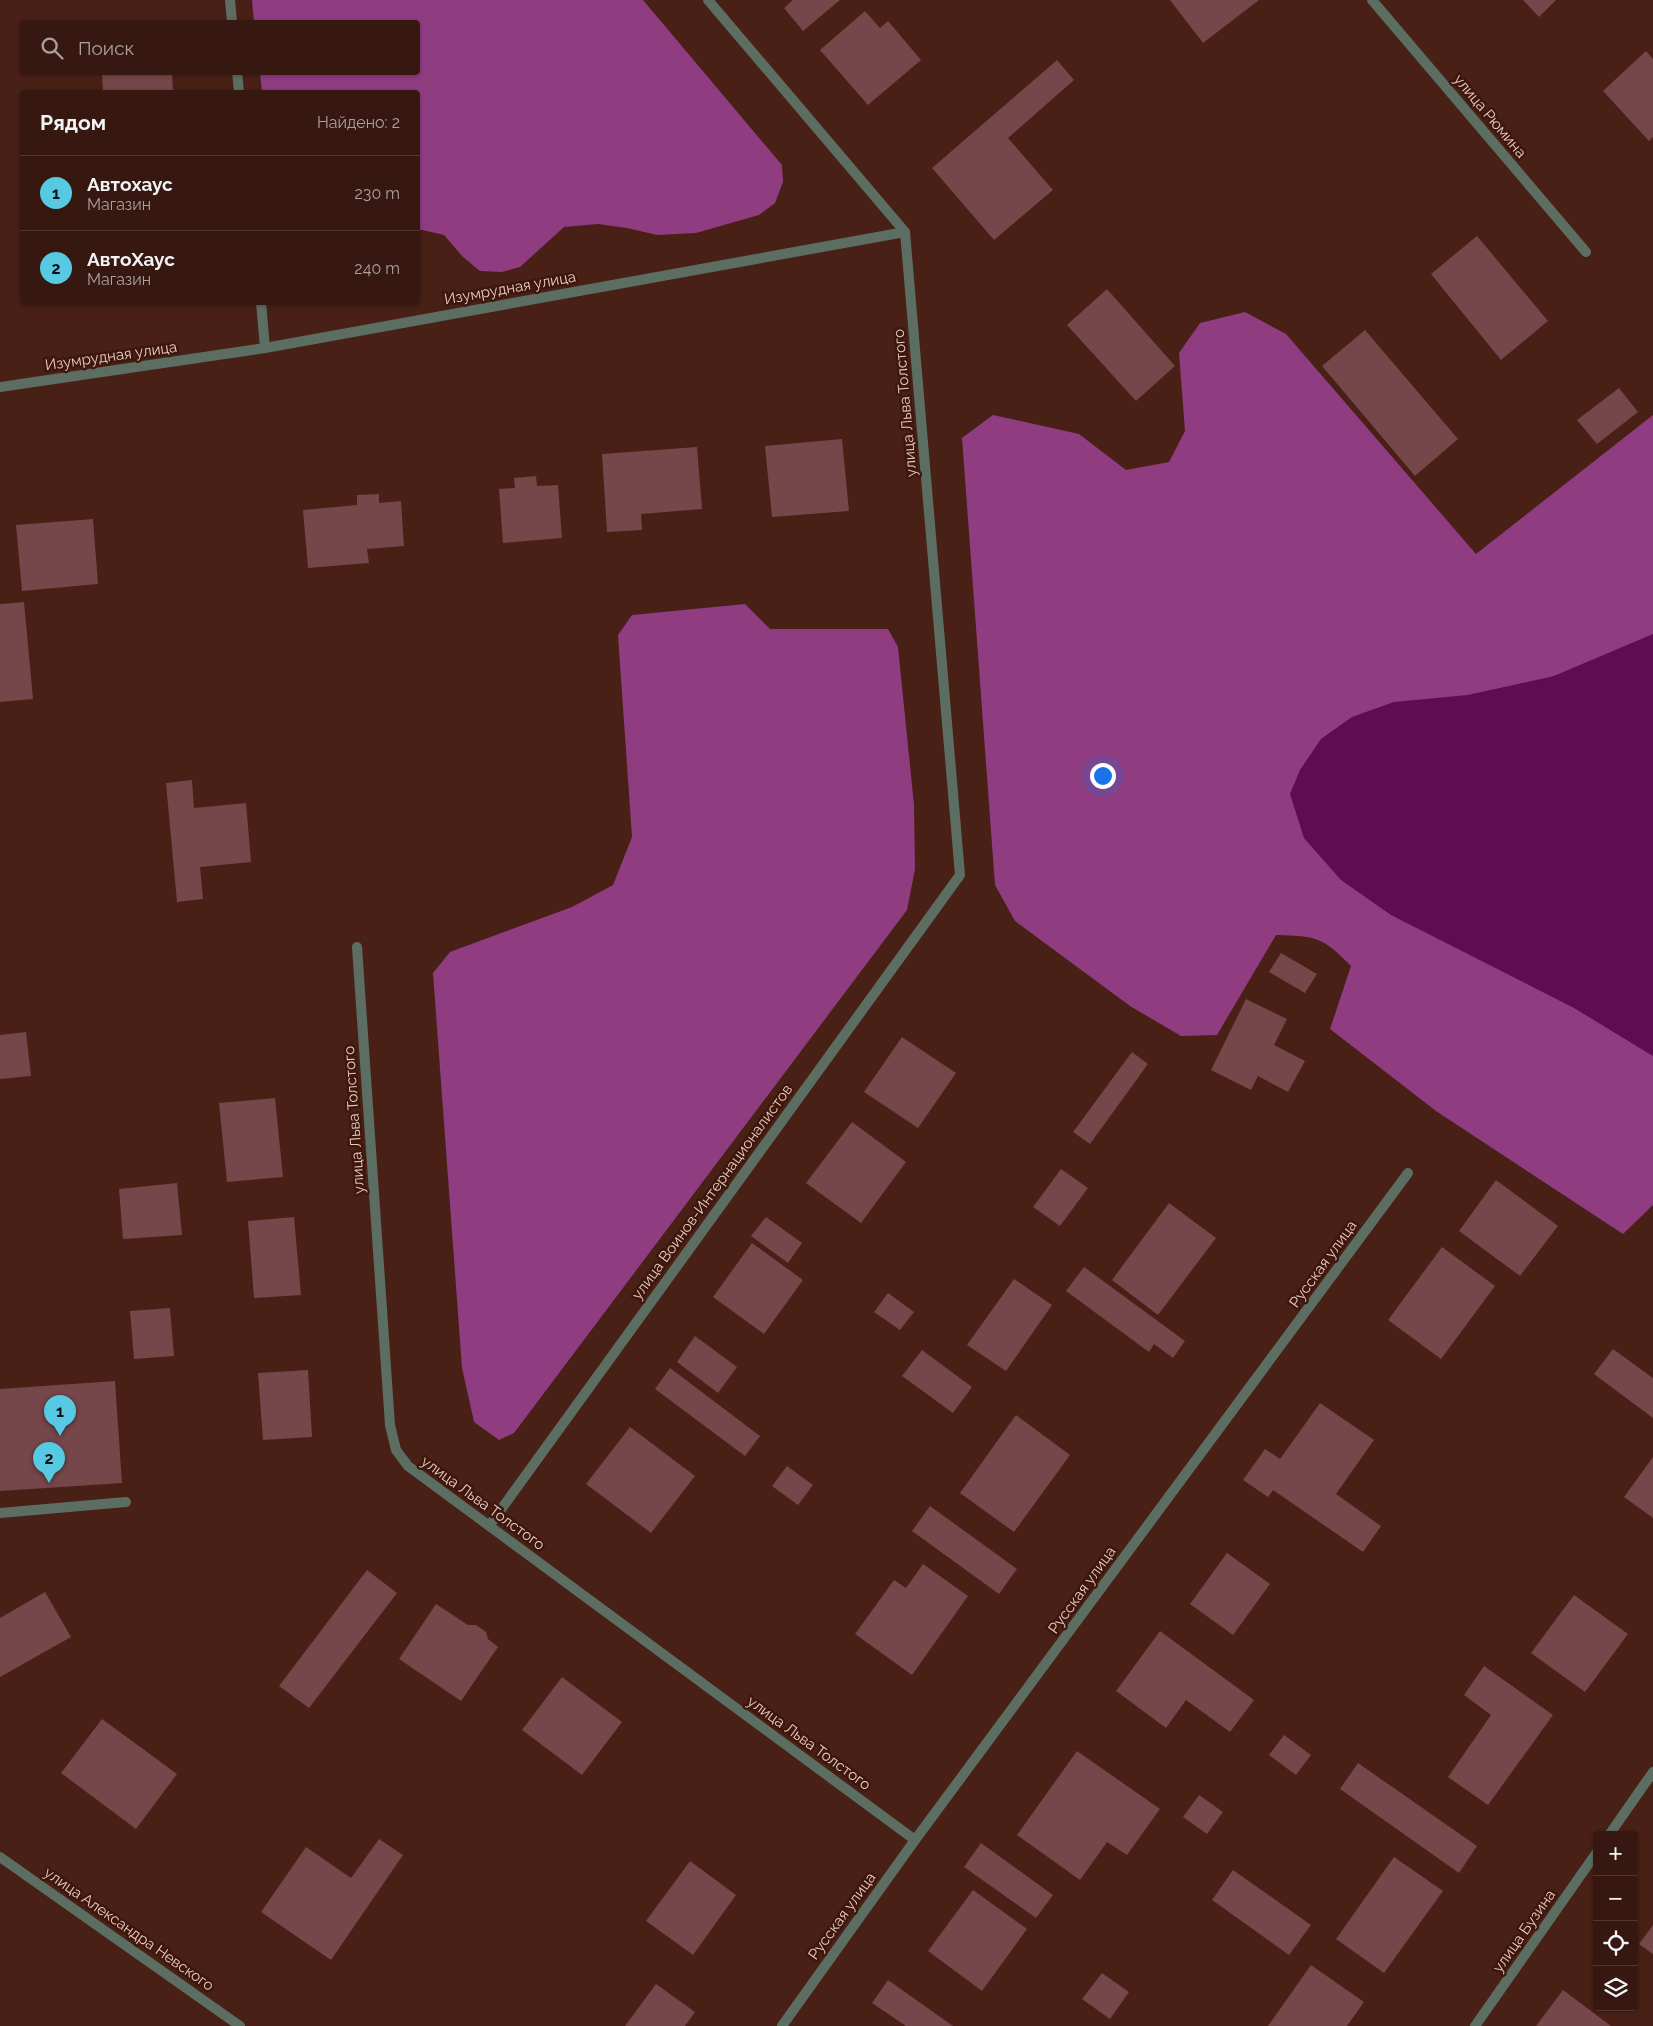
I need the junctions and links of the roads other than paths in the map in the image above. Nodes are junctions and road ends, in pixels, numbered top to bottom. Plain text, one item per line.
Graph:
1 (230, 0) edge
2 (708, 0) edge
3 (1372, 0) edge
4 (232, 20) edge
5 (237, 75) edge
6 (239, 90) edge
7 (906, 232) junction
8 (1586, 252) dead end
9 (260, 305) edge
10 (265, 348) junction
11 (0, 387) edge
12 (960, 875) joint
13 (357, 947) dead end
14 (1408, 1173) dead end
15 (126, 1502) dead end
16 (0, 1513) edge
17 (489, 1526) junction
18 (1653, 1772) edge
19 (1612, 1831) edge
20 (915, 1840) junction
21 (0, 1857) edge
22 (1593, 1858) edge
23 (240, 2026) edge
24 (782, 2026) edge
25 (1475, 2026) edge

1 - 4 street
2 - 7 street
3 - 8 street, улица Рюмина
5 - 6 street
7 - 10 street, Изумрудная улица
7 - 12 street, улица Льва Толстого
9 - 10 street
10 - 11 street, Изумрудная улица
12 - 17 street, улица Воинов-Интернационалистов
13 - 17 street, улица Льва Толстого
14 - 20 street, Русская улица
15 - 16 street
17 - 20 street, улица Льва Толстого
18 - 19 street
20 - 24 street, Русская улица
21 - 23 street, улица Александра Невского
22 - 25 street, улица Бузина

